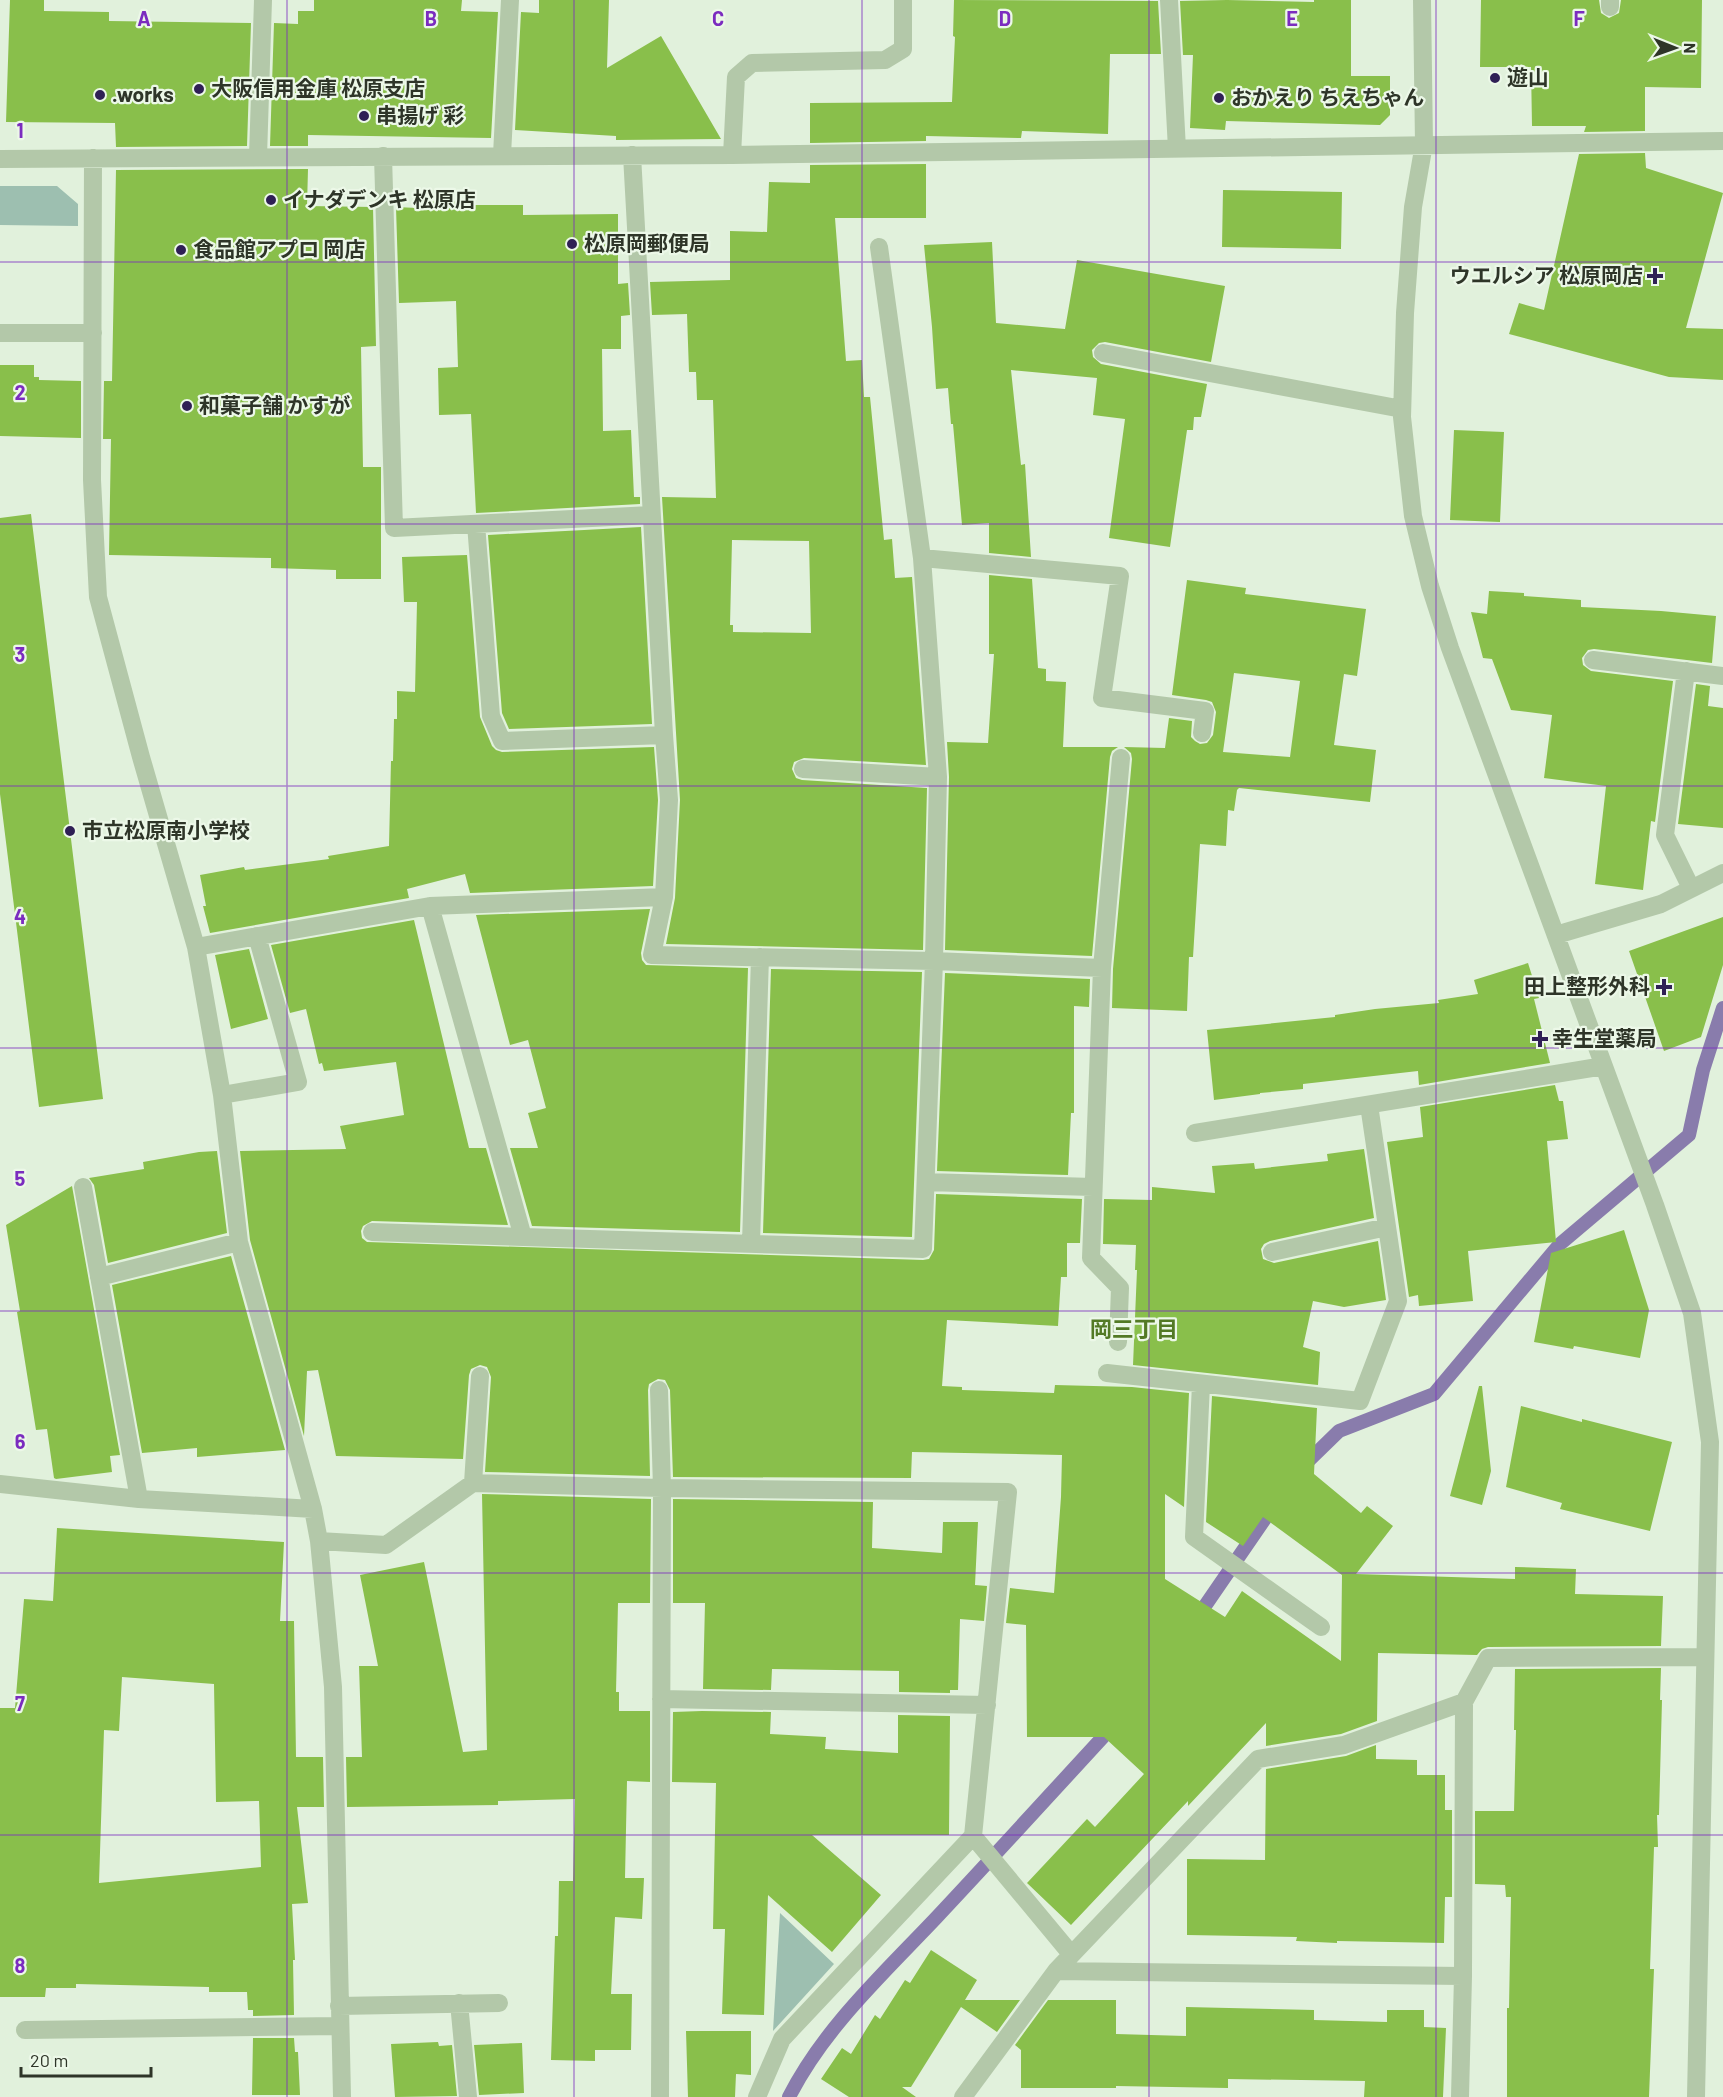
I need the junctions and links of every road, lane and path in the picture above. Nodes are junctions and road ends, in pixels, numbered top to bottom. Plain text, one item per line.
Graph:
1 (263, 0) edge
2 (510, 0) edge
3 (903, 0) edge
4 (1169, 0) edge
5 (1422, 0) edge
6 (1723, 136) edge
7 (1424, 144) junction
8 (1177, 148) junction
9 (732, 154) junction
10 (502, 155) junction
11 (633, 155) junction
12 (383, 156) junction
13 (258, 157) junction
14 (93, 158) junction
15 (0, 159) edge
16 (879, 247) dead end
17 (0, 333) edge
18 (93, 333) junction
19 (1103, 353) dead end
20 (1402, 409) junction
21 (651, 515) junction
22 (476, 524) junction
23 (922, 558) junction
24 (1593, 660) dead end
25 (1686, 671) junction
26 (1723, 676) edge
27 (1202, 733) dead end
28 (664, 735) junction
29 (1121, 758) dead end
30 (803, 769) dead end
31 (938, 777) junction
32 (1723, 873) edge
33 (1691, 888) junction
34 (664, 897) junction
35 (430, 906) junction
36 (1556, 935) junction
37 (257, 936) junction
38 (196, 947) junction
39 (760, 957) junction
40 (934, 961) junction
41 (1102, 968) junction
42 (1604, 1066) junction
43 (222, 1095) junction
44 (1370, 1105) junction
45 (1195, 1133) dead end
46 (926, 1182) junction
47 (83, 1187) dead end
48 (1094, 1187) junction
49 (1387, 1227) junction
50 (372, 1232) dead end
51 (523, 1237) junction
52 (238, 1242) junction
53 (751, 1243) junction
54 (1272, 1252) dead end
55 (99, 1277) junction
56 (1118, 1342) dead end
57 (1107, 1373) dead end
58 (480, 1376) dead end
59 (1201, 1384) junction
60 (659, 1390) dead end
61 (474, 1483) junction
62 (0, 1484) edge
63 (662, 1488) junction
64 (139, 1498) junction
65 (313, 1509) junction
66 (319, 1541) junction
67 (1321, 1627) dead end
68 (1705, 1657) junction
69 (661, 1699) junction
70 (1464, 1702) junction
71 (987, 1705) junction
72 (974, 1837) junction
73 (1071, 1954) junction
74 (1056, 1971) junction
75 (1463, 1977) junction
76 (459, 2003) junction
77 (499, 2003) dead end
78 (339, 2006) junction
79 (340, 2026) junction
80 (25, 2030) dead end
81 (342, 2097) edge
82 (468, 2097) edge
83 (660, 2097) edge
84 (758, 2097) edge
85 (963, 2097) edge
86 (1460, 2097) edge
87 (1696, 2097) edge

1 - 13 street
2 - 10 street
3 - 9 street
4 - 8 street
5 - 7 street
6 - 7 street
7 - 8 street
7 - 20 street
8 - 9 street
9 - 11 street
10 - 11 street
10 - 12 street
11 - 21 street
12 - 13 street
12 - 22 street
13 - 14 street
14 - 15 street
14 - 18 street
16 - 23 street
17 - 18 street
18 - 38 street
19 - 20 street
20 - 36 street
21 - 22 street
21 - 28 street
22 - 28 street
23 - 27 street
23 - 31 street
24 - 25 street
25 - 26 street
25 - 33 street
28 - 34 street
29 - 41 street
30 - 31 street
31 - 40 street
32 - 33 street
33 - 36 street
34 - 35 street
34 - 39 street
35 - 37 street
35 - 51 street
36 - 42 street
37 - 38 street
37 - 43 street
38 - 43 street
39 - 40 street
39 - 53 street
40 - 41 street
40 - 46 street
41 - 48 street
42 - 44 street
42 - 68 street
43 - 52 street
44 - 45 street
44 - 49 street
46 - 48 street
46 - 53 street
47 - 55 street
48 - 56 street
49 - 54 street
49 - 59 street
50 - 51 street
51 - 53 street
52 - 55 street
52 - 65 street
55 - 64 street
57 - 59 street
58 - 61 street
59 - 67 street
60 - 63 street
61 - 63 street
61 - 66 street
62 - 64 street
63 - 69 street
63 - 71 street
64 - 65 street
65 - 66 street
66 - 78 street
68 - 70 street
68 - 87 street
69 - 71 street
69 - 83 street
70 - 73 street
70 - 75 street
71 - 72 street
72 - 73 street
72 - 84 street
73 - 74 street
74 - 75 street
74 - 85 street
75 - 86 street
76 - 77 street
76 - 78 street
76 - 82 street
78 - 79 street
79 - 80 street
79 - 81 street

